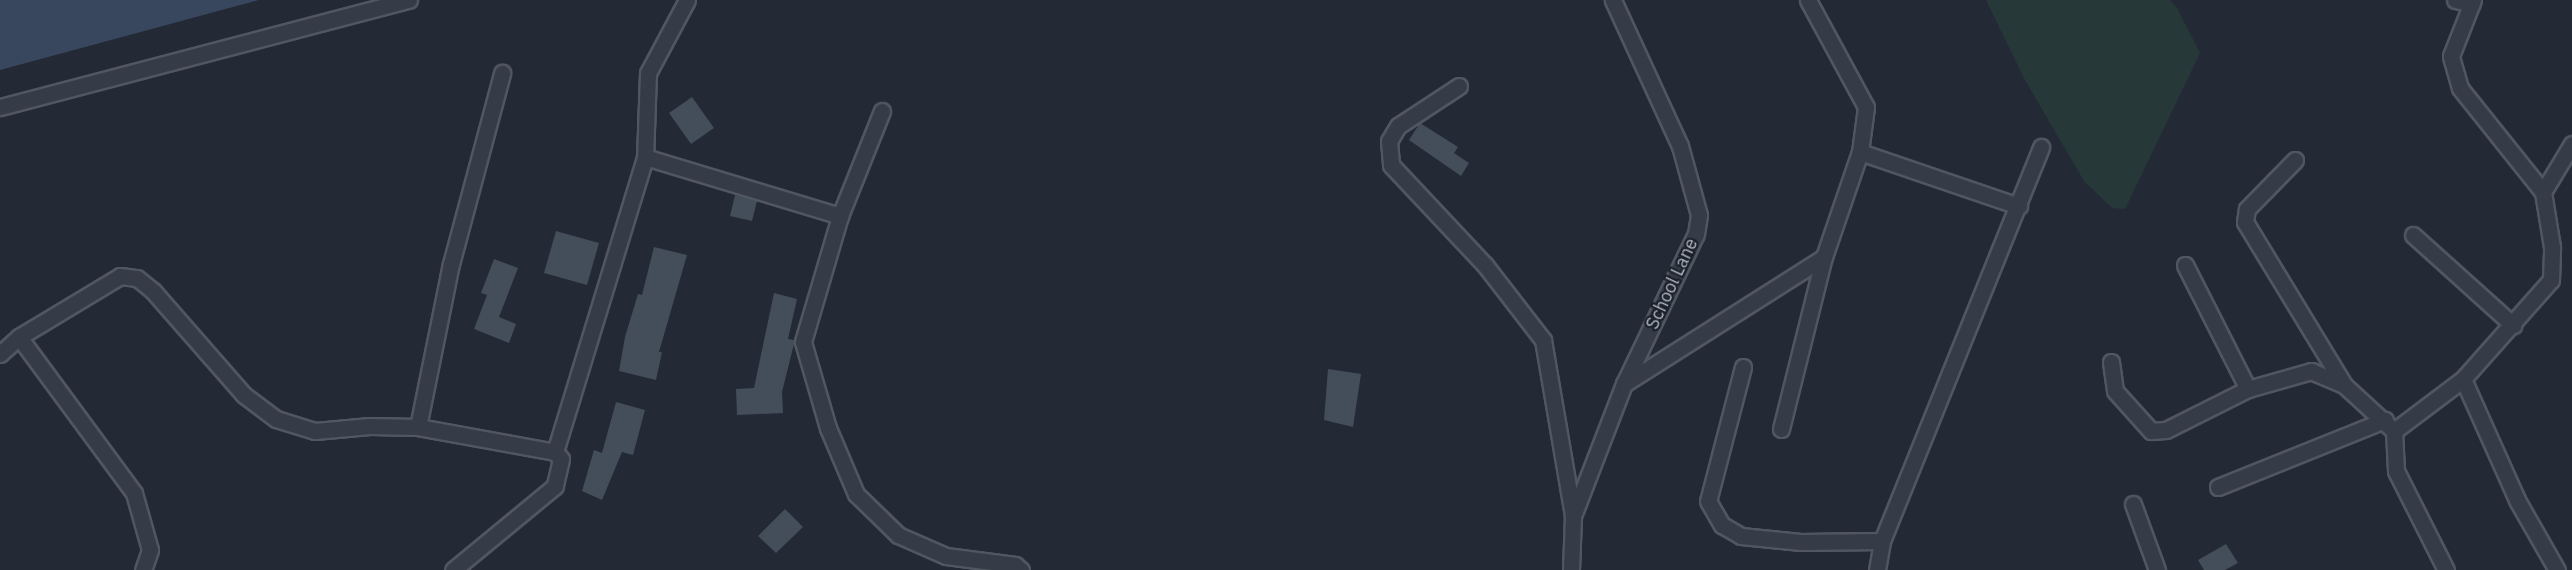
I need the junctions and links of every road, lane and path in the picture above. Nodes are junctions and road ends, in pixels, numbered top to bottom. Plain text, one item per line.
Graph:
1 (409, 0) edge
2 (687, 0) edge
3 (1612, 0) edge
4 (1808, 0) edge
5 (2455, 0) edge
6 (2473, 2) edge
7 (502, 73) dead end
8 (1459, 86) dead end
9 (0, 107) edge
10 (882, 111) dead end
11 (2572, 144) edge
12 (2041, 147) dead end
13 (1860, 152) junction
14 (645, 157) junction
15 (2295, 160) dead end
16 (2543, 192) junction
17 (2019, 206) junction
18 (840, 216) junction
19 (2413, 235) dead end
20 (1824, 257) junction
21 (2185, 265) dead end
22 (2513, 325) junction
23 (19, 337) junction
24 (0, 354) edge
25 (2111, 362) dead end
26 (1743, 367) dead end
27 (2463, 379) junction
28 (1624, 384) junction
29 (2344, 385) junction
30 (2248, 389) junction
31 (2389, 426) junction
32 (418, 427) junction
33 (1781, 429) dead end
34 (555, 452) junction
35 (2218, 487) dead end
36 (2133, 504) dead end
37 (1573, 516) junction
38 (1882, 541) junction
39 (143, 570) edge
40 (453, 570) edge
41 (1021, 570) edge
42 (1571, 570) edge
43 (1877, 570) edge
44 (2157, 570) edge
45 (2446, 570) edge
46 (2557, 570) edge

1 - 9 street
2 - 14 street
3 - 28 street, School Lane
4 - 13 street
5 - 6 street
6 - 16 street
7 - 32 street
8 - 37 street
10 - 18 street
11 - 16 street
12 - 17 street
13 - 17 street
13 - 20 street
14 - 18 street
14 - 34 street
15 - 29 street
16 - 22 street
17 - 38 street
18 - 41 street
19 - 22 street
20 - 28 street
20 - 33 street
21 - 30 street
22 - 27 street
23 - 24 street
23 - 32 street
23 - 39 street
25 - 30 street
26 - 38 street
27 - 31 street
27 - 46 street
28 - 37 street, School Lane
29 - 30 street
29 - 31 street
31 - 35 street
31 - 45 street
32 - 34 street
34 - 40 street
36 - 44 street
37 - 42 street, School Lane
38 - 43 street

